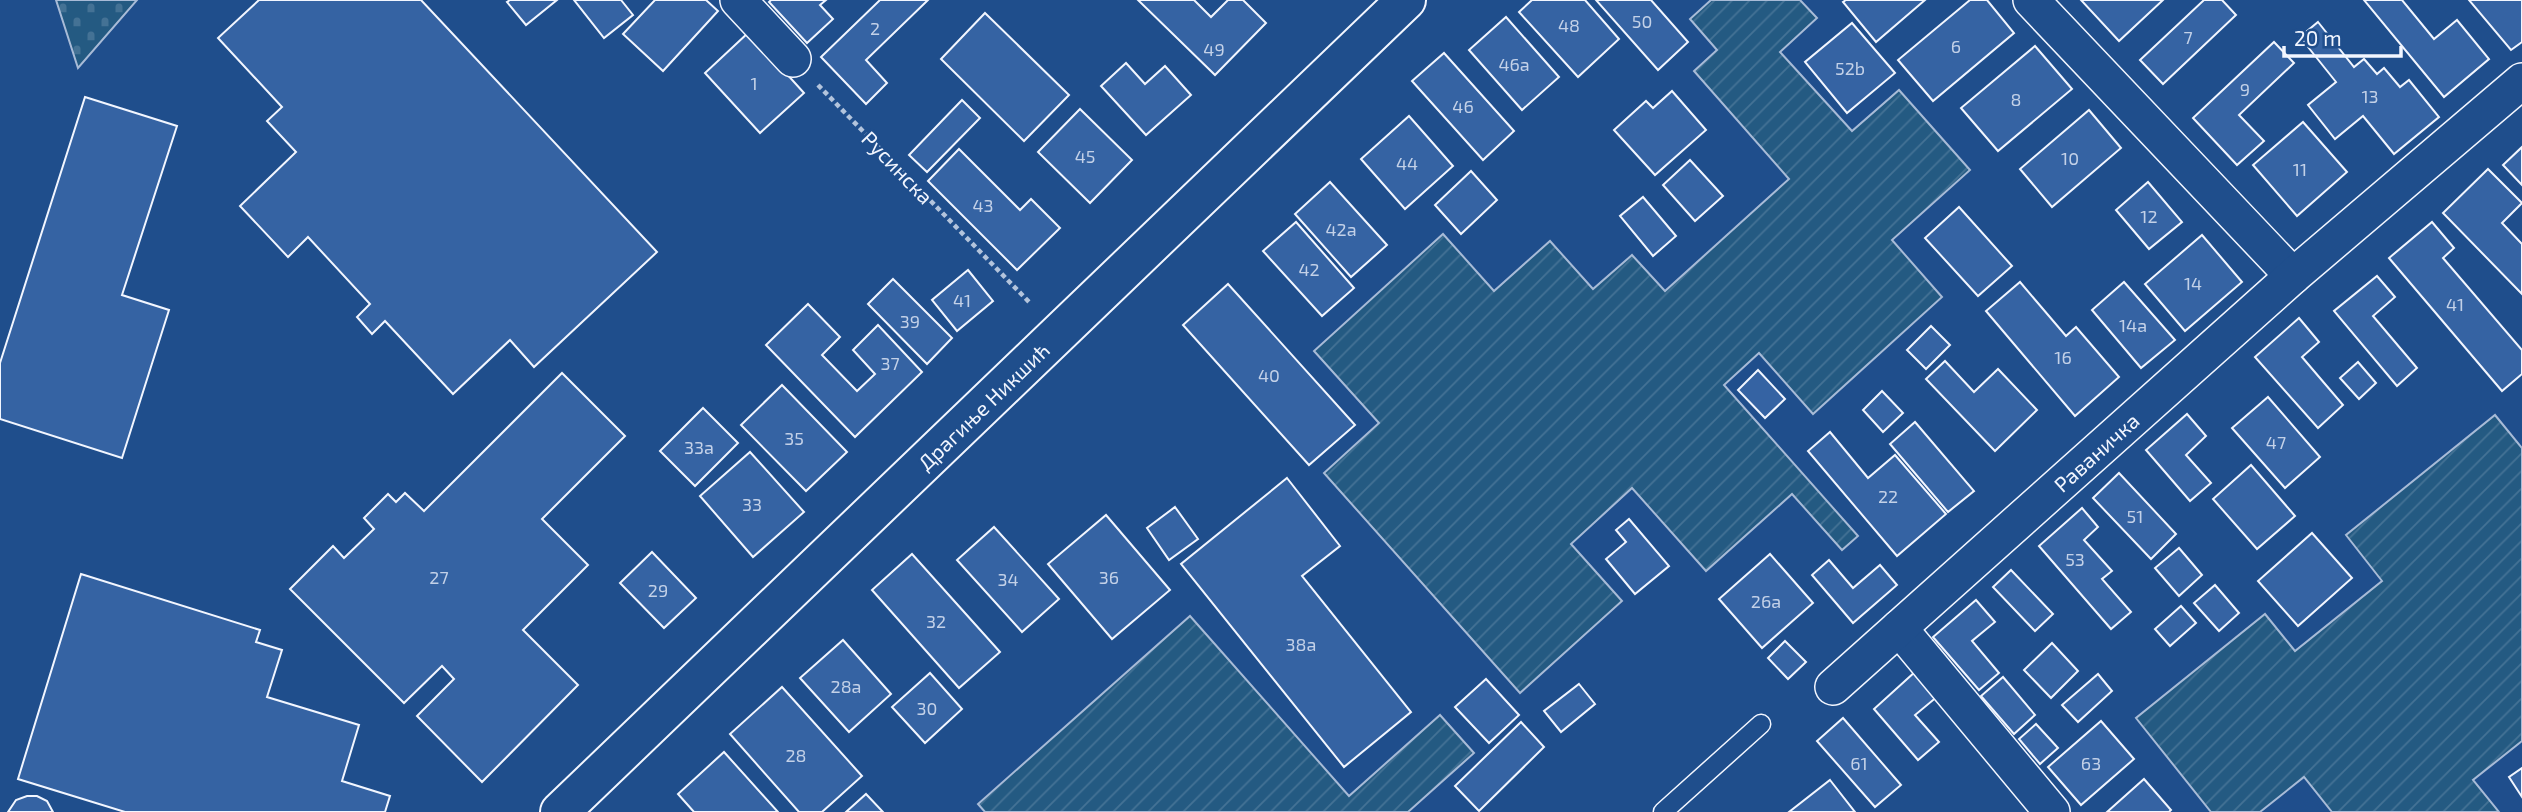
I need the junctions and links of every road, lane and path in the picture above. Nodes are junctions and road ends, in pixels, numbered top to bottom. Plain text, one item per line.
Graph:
1 (738, 0) edge
2 (1406, 0) edge
3 (2031, 0) edge
4 (793, 59) joint
5 (2522, 81) edge
6 (2293, 276) junction
7 (1059, 333) junction
8 (1899, 628) junction
9 (1833, 687) dead end
10 (1761, 724) dead end
11 (560, 812) edge
12 (1662, 812) edge
13 (2052, 812) edge

1 - 4 street
2 - 7 street, Драгиње Никшић
3 - 6 street
4 - 7 path, Русинска
5 - 6 street, Раваничка
6 - 8 street, Раваничка
7 - 11 street, Драгиње Никшић
8 - 9 street, Раваничка
8 - 13 street
10 - 12 lane

